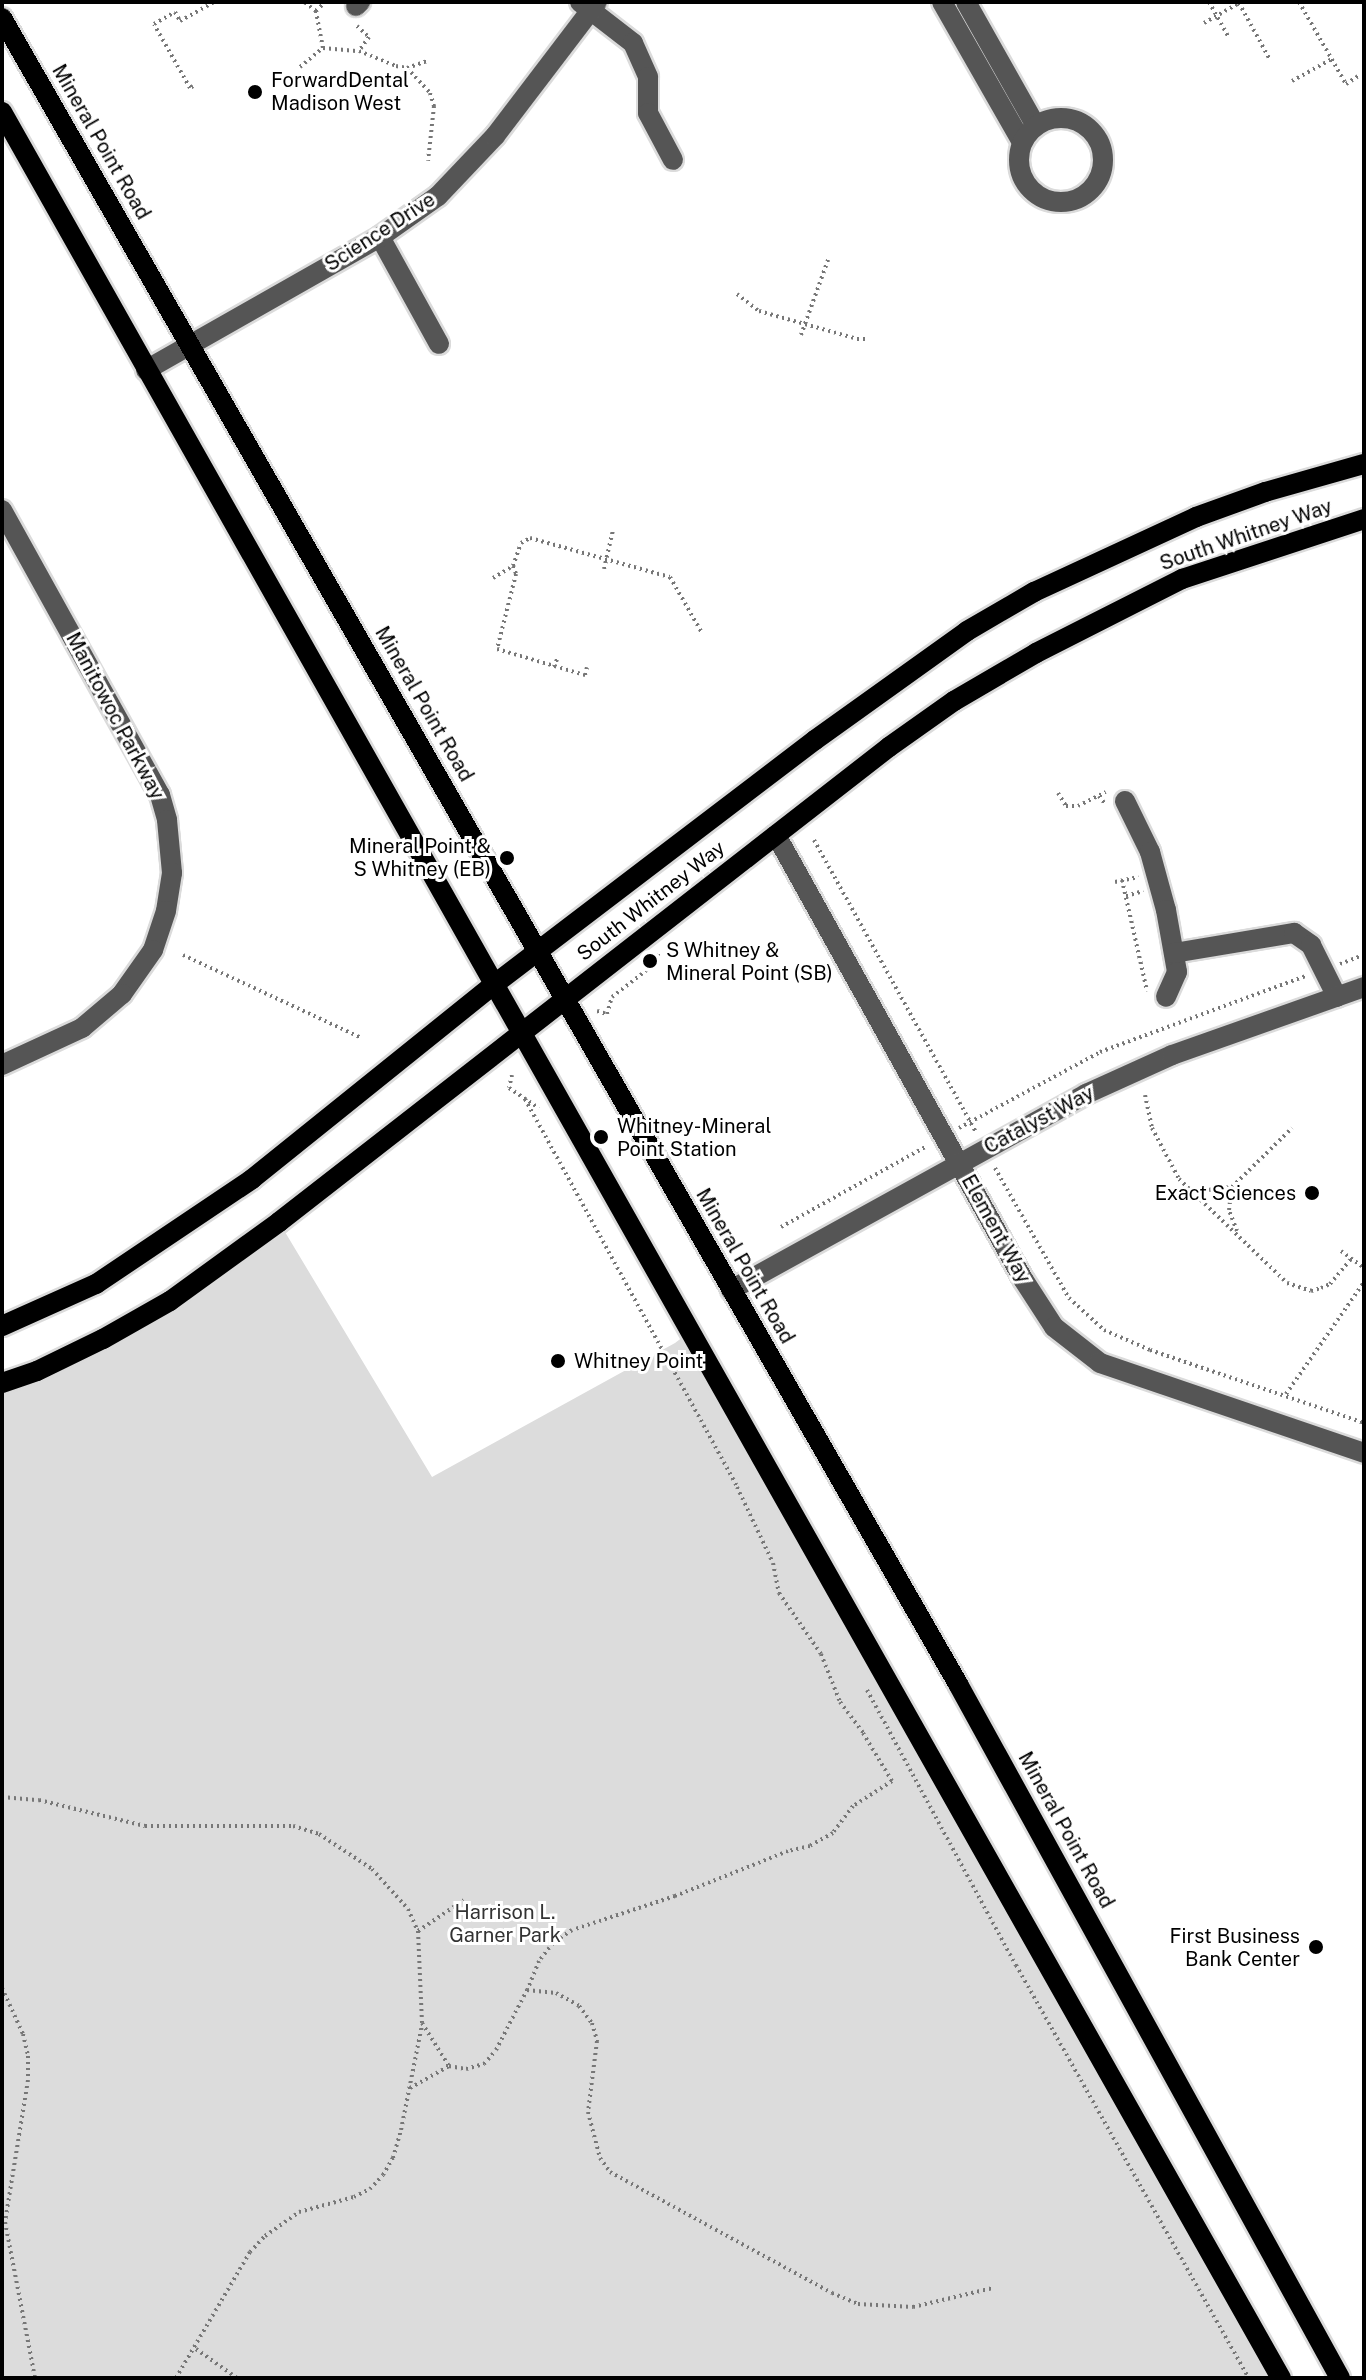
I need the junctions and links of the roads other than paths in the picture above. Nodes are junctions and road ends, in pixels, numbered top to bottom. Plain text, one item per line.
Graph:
1 (942, 2) edge
2 (966, 2) edge
3 (589, 5) edge
4 (2, 18) edge
5 (2, 112) edge
6 (673, 160) dead end
7 (380, 237) junction
8 (439, 344) dead end
9 (190, 345) junction
10 (146, 370) junction
11 (1364, 464) edge
12 (2, 510) edge
13 (1364, 519) edge
14 (1120, 794) road end
15 (776, 835) junction
16 (539, 951) junction
17 (1174, 953) junction
18 (496, 983) junction
19 (1364, 987) edge
20 (1337, 997) junction
21 (566, 999) junction
22 (1158, 1001) road end
23 (523, 1032) junction
24 (2, 1065) edge
25 (959, 1162) junction
26 (731, 1290) junction
27 (2, 1326) edge
28 (2, 1383) edge
29 (1364, 1453) edge
30 (1281, 2378) edge
31 (1340, 2378) edge

1 - 2 street
3 - 6 street
3 - 7 street, Science Drive
4 - 9 main road, Mineral Point Road
5 - 10 main road
7 - 8 street
7 - 9 street, Science Drive
9 - 10 street, Science Drive
9 - 16 main road, Mineral Point Road
10 - 18 main road
11 - 16 main road, South Whitney Way
12 - 24 street, Manitowoc Parkway
13 - 15 main road, South Whitney Way
14 - 17 street
15 - 21 main road, South Whitney Way
15 - 25 street, Element Way
16 - 18 main road, South Whitney Way
16 - 21 main road, Mineral Point Road
17 - 20 street
17 - 22 street
18 - 23 main road
18 - 27 main road, South Whitney Way
19 - 20 street, Catalyst Way
20 - 25 street, Catalyst Way
21 - 23 main road, South Whitney Way
21 - 26 main road, Mineral Point Road
23 - 28 main road, South Whitney Way
23 - 30 main road
25 - 26 street, Catalyst Way
25 - 29 street, Element Way
26 - 31 main road, Mineral Point Road

